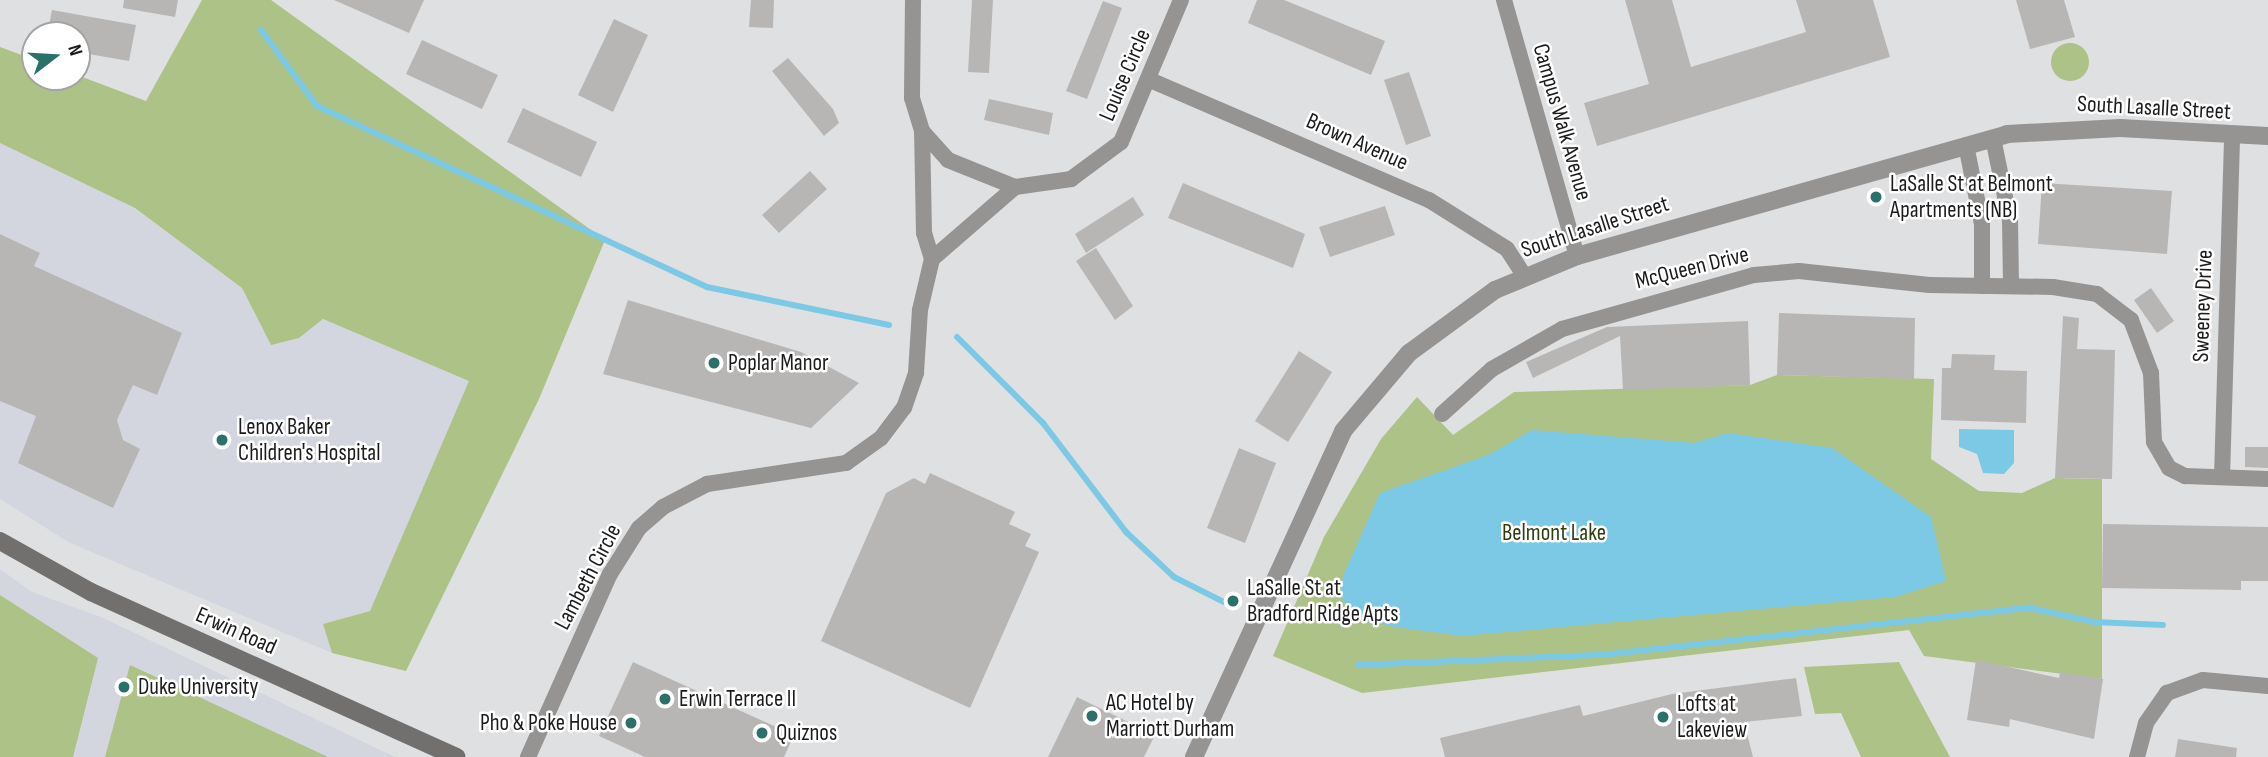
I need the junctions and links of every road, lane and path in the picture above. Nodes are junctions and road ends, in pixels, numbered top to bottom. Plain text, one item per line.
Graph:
1 (913, 0) edge
2 (1181, 0) edge
3 (1504, 0) edge
4 (1150, 80) junction
5 (922, 131) junction
6 (2232, 136) junction
7 (2268, 136) edge
8 (1993, 138) junction
9 (1966, 145) junction
10 (1015, 187) junction
11 (1577, 256) junction
12 (933, 259) junction
13 (1524, 275) junction
14 (1982, 286) junction
15 (2011, 286) junction
16 (1442, 414) dead end
17 (2222, 477) junction
18 (2268, 479) edge
19 (0, 541) edge
20 (2268, 686) edge
21 (456, 757) edge
22 (528, 757) edge
23 (1194, 757) edge
24 (2137, 757) edge

1 - 5 street
2 - 4 street, Louise Circle
3 - 11 street, Campus Walk Avenue
4 - 10 street, Louise Circle
4 - 13 street, Brown Avenue
5 - 10 street
5 - 12 street, Lambeth Circle
6 - 7 street, South Lasalle Street
6 - 8 street, South Lasalle Street
6 - 17 street, Sweeney Drive
8 - 9 street, South Lasalle Street
8 - 15 street
9 - 11 street, South Lasalle Street
9 - 14 street
10 - 12 street
11 - 13 street, South Lasalle Street
12 - 22 street, Lambeth Circle
13 - 23 street, South Lasalle Street
14 - 15 street, McQueen Drive
14 - 16 street, McQueen Drive
15 - 17 street, McQueen Drive
17 - 18 street, McQueen Drive
19 - 21 main road, Erwin Road
20 - 24 street

